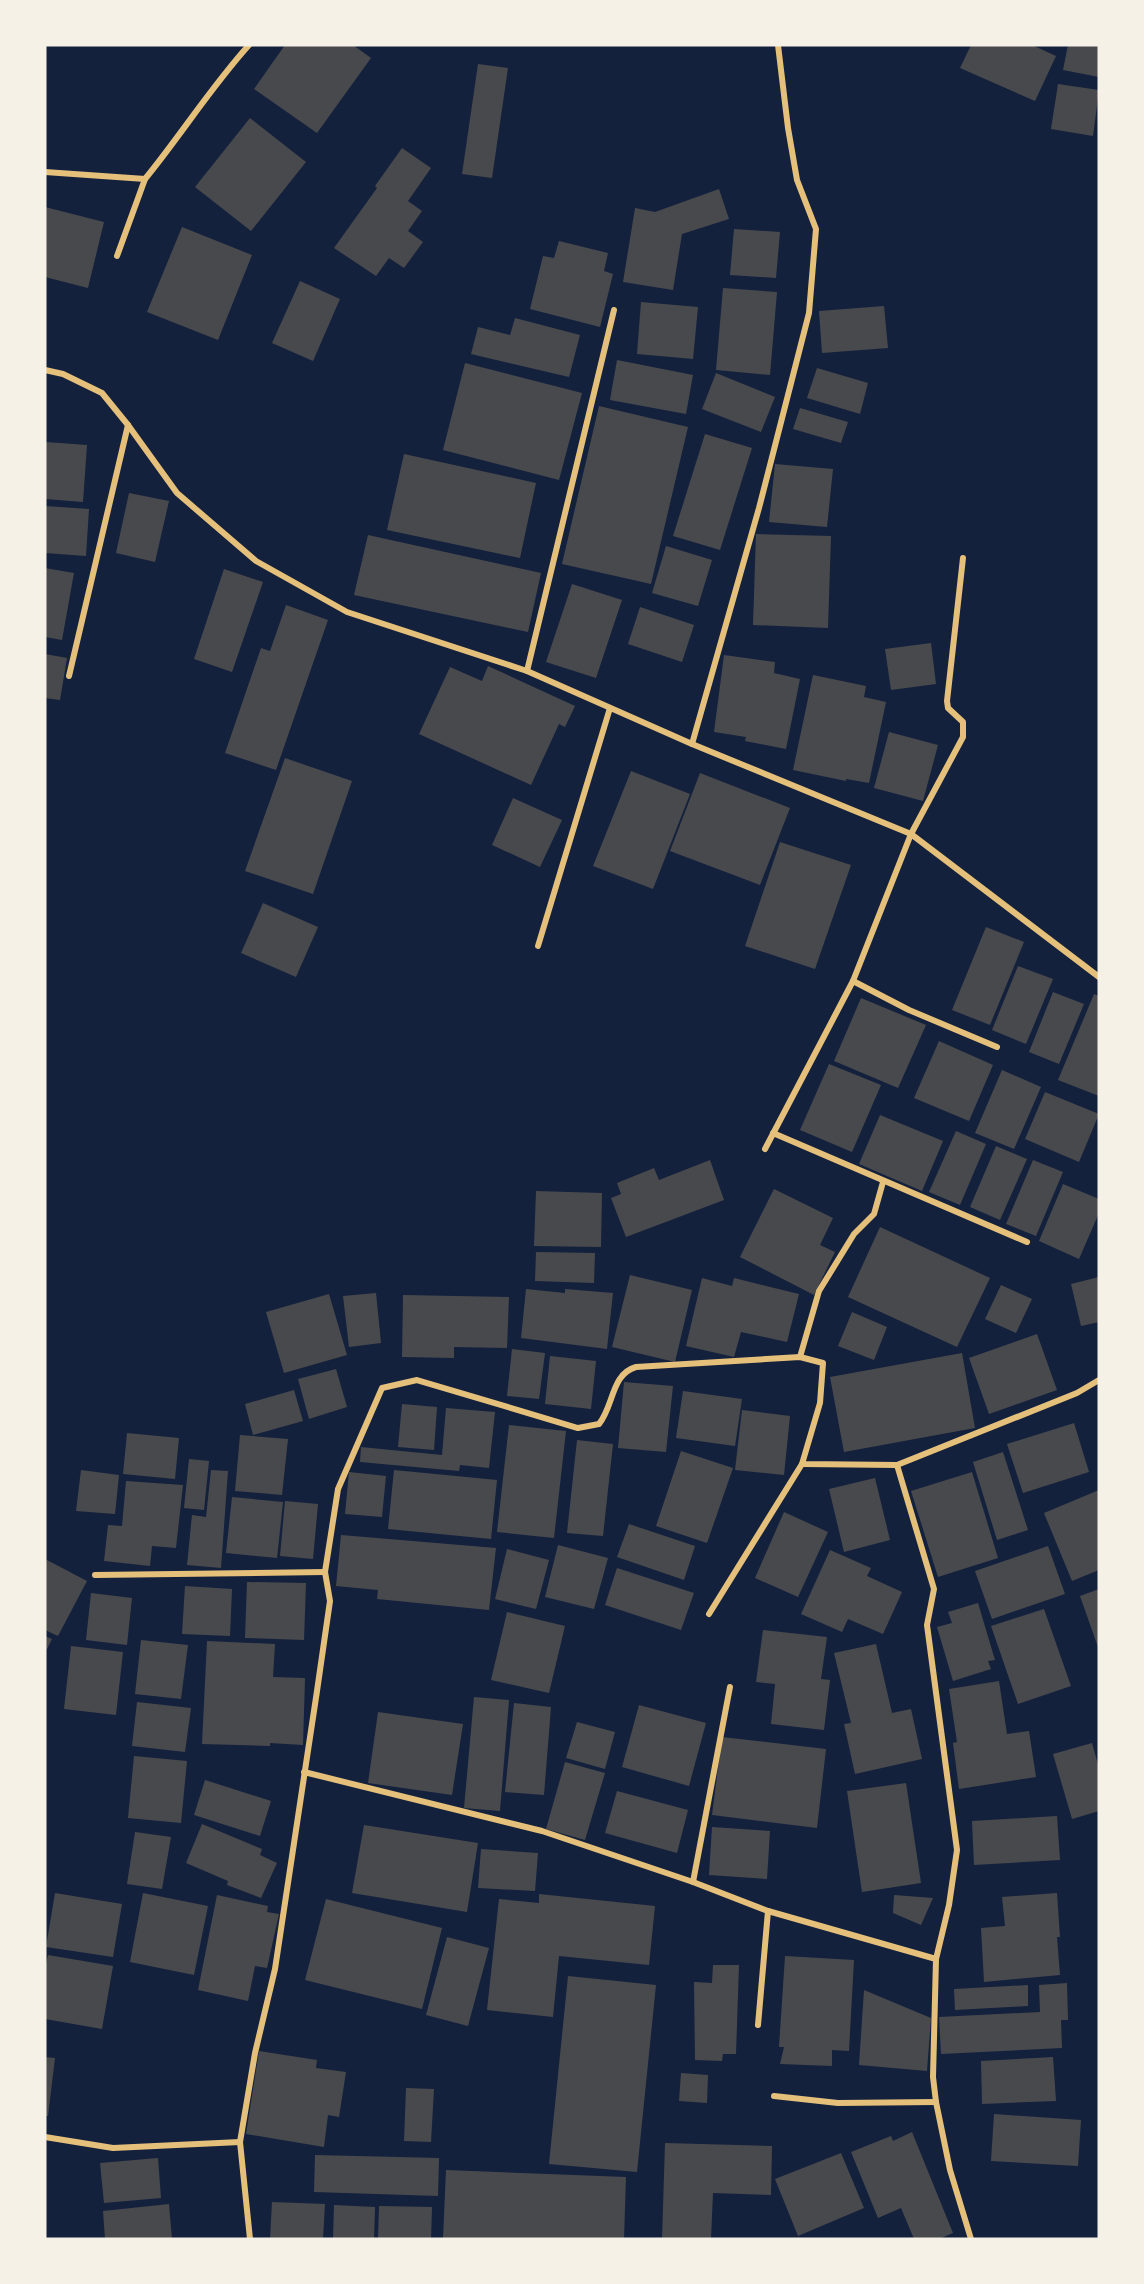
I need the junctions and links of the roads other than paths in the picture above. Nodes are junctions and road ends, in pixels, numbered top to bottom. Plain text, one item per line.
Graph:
1 (249, 45) edge
2 (778, 45) edge
3 (45, 172) edge
4 (145, 179) junction
5 (117, 256) dead end
6 (614, 310) dead end
7 (45, 370) edge
8 (128, 425) junction
9 (963, 558) dead end
10 (527, 671) junction
11 (69, 676) dead end
12 (610, 708) junction
13 (692, 744) junction
14 (911, 834) junction
15 (538, 946) dead end
16 (1099, 977) edge
17 (853, 981) junction
18 (997, 1047) dead end
19 (773, 1133) junction
20 (765, 1149) dead end
21 (883, 1182) junction
22 (1027, 1242) dead end
23 (800, 1357) junction
24 (1099, 1380) edge
25 (802, 1464) junction
26 (897, 1465) junction
27 (325, 1572) junction
28 (95, 1575) dead end
29 (708, 1614) dead end
30 (730, 1687) dead end
31 (304, 1772) junction
32 (693, 1882) junction
33 (768, 1911) junction
34 (936, 1959) junction
35 (758, 2025) dead end
36 (774, 2096) dead end
37 (936, 2102) junction
38 (45, 2137) edge
39 (240, 2142) junction
40 (250, 2239) edge
41 (971, 2239) edge

1 - 4 street
2 - 13 street
3 - 4 street
4 - 5 street
6 - 10 street
7 - 8 street
8 - 10 street
8 - 11 street
9 - 14 street
10 - 12 street
12 - 13 street
12 - 15 street
13 - 14 street
14 - 16 street
14 - 17 street
17 - 18 street
17 - 19 street
19 - 20 street
19 - 21 street
21 - 22 street
21 - 23 street
23 - 25 street
23 - 27 street
24 - 26 street
25 - 26 street
25 - 29 street
26 - 34 street
27 - 28 street
27 - 31 street
30 - 32 street
31 - 32 street
31 - 39 street
32 - 33 street
33 - 34 street
33 - 35 street
34 - 37 street
36 - 37 street
37 - 41 street
38 - 39 street
39 - 40 street

